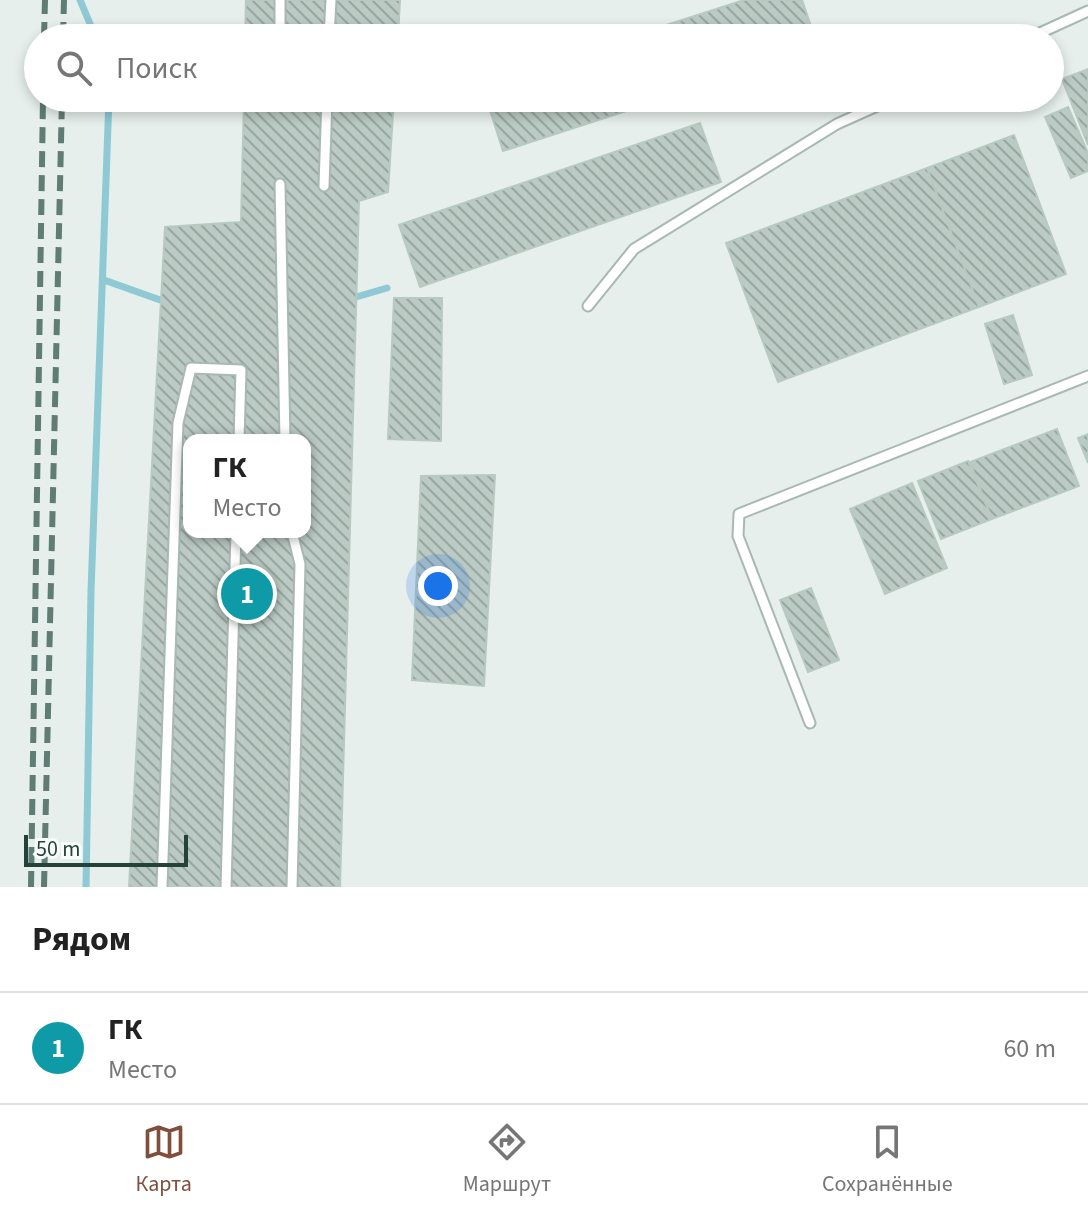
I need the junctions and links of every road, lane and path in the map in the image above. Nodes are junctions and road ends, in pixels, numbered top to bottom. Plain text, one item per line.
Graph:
1 (280, 0) edge
2 (331, 0) edge
3 (1088, 11) edge
4 (280, 24) edge
5 (330, 24) edge
6 (1060, 24) edge
7 (327, 112) edge
8 (864, 112) edge
9 (280, 184) dead end
10 (324, 186) dead end
11 (588, 306) dead end
12 (1088, 376) edge
13 (239, 434) edge
14 (285, 434) edge
15 (236, 538) edge
16 (294, 538) edge
17 (810, 723) dead end
18 (162, 887) edge
19 (226, 887) edge
20 (292, 887) edge

1 - 4 lane
2 - 5 lane
3 - 6 lane
7 - 10 lane
8 - 11 lane
9 - 14 lane
12 - 17 lane
13 - 18 lane
15 - 19 lane
16 - 20 lane

